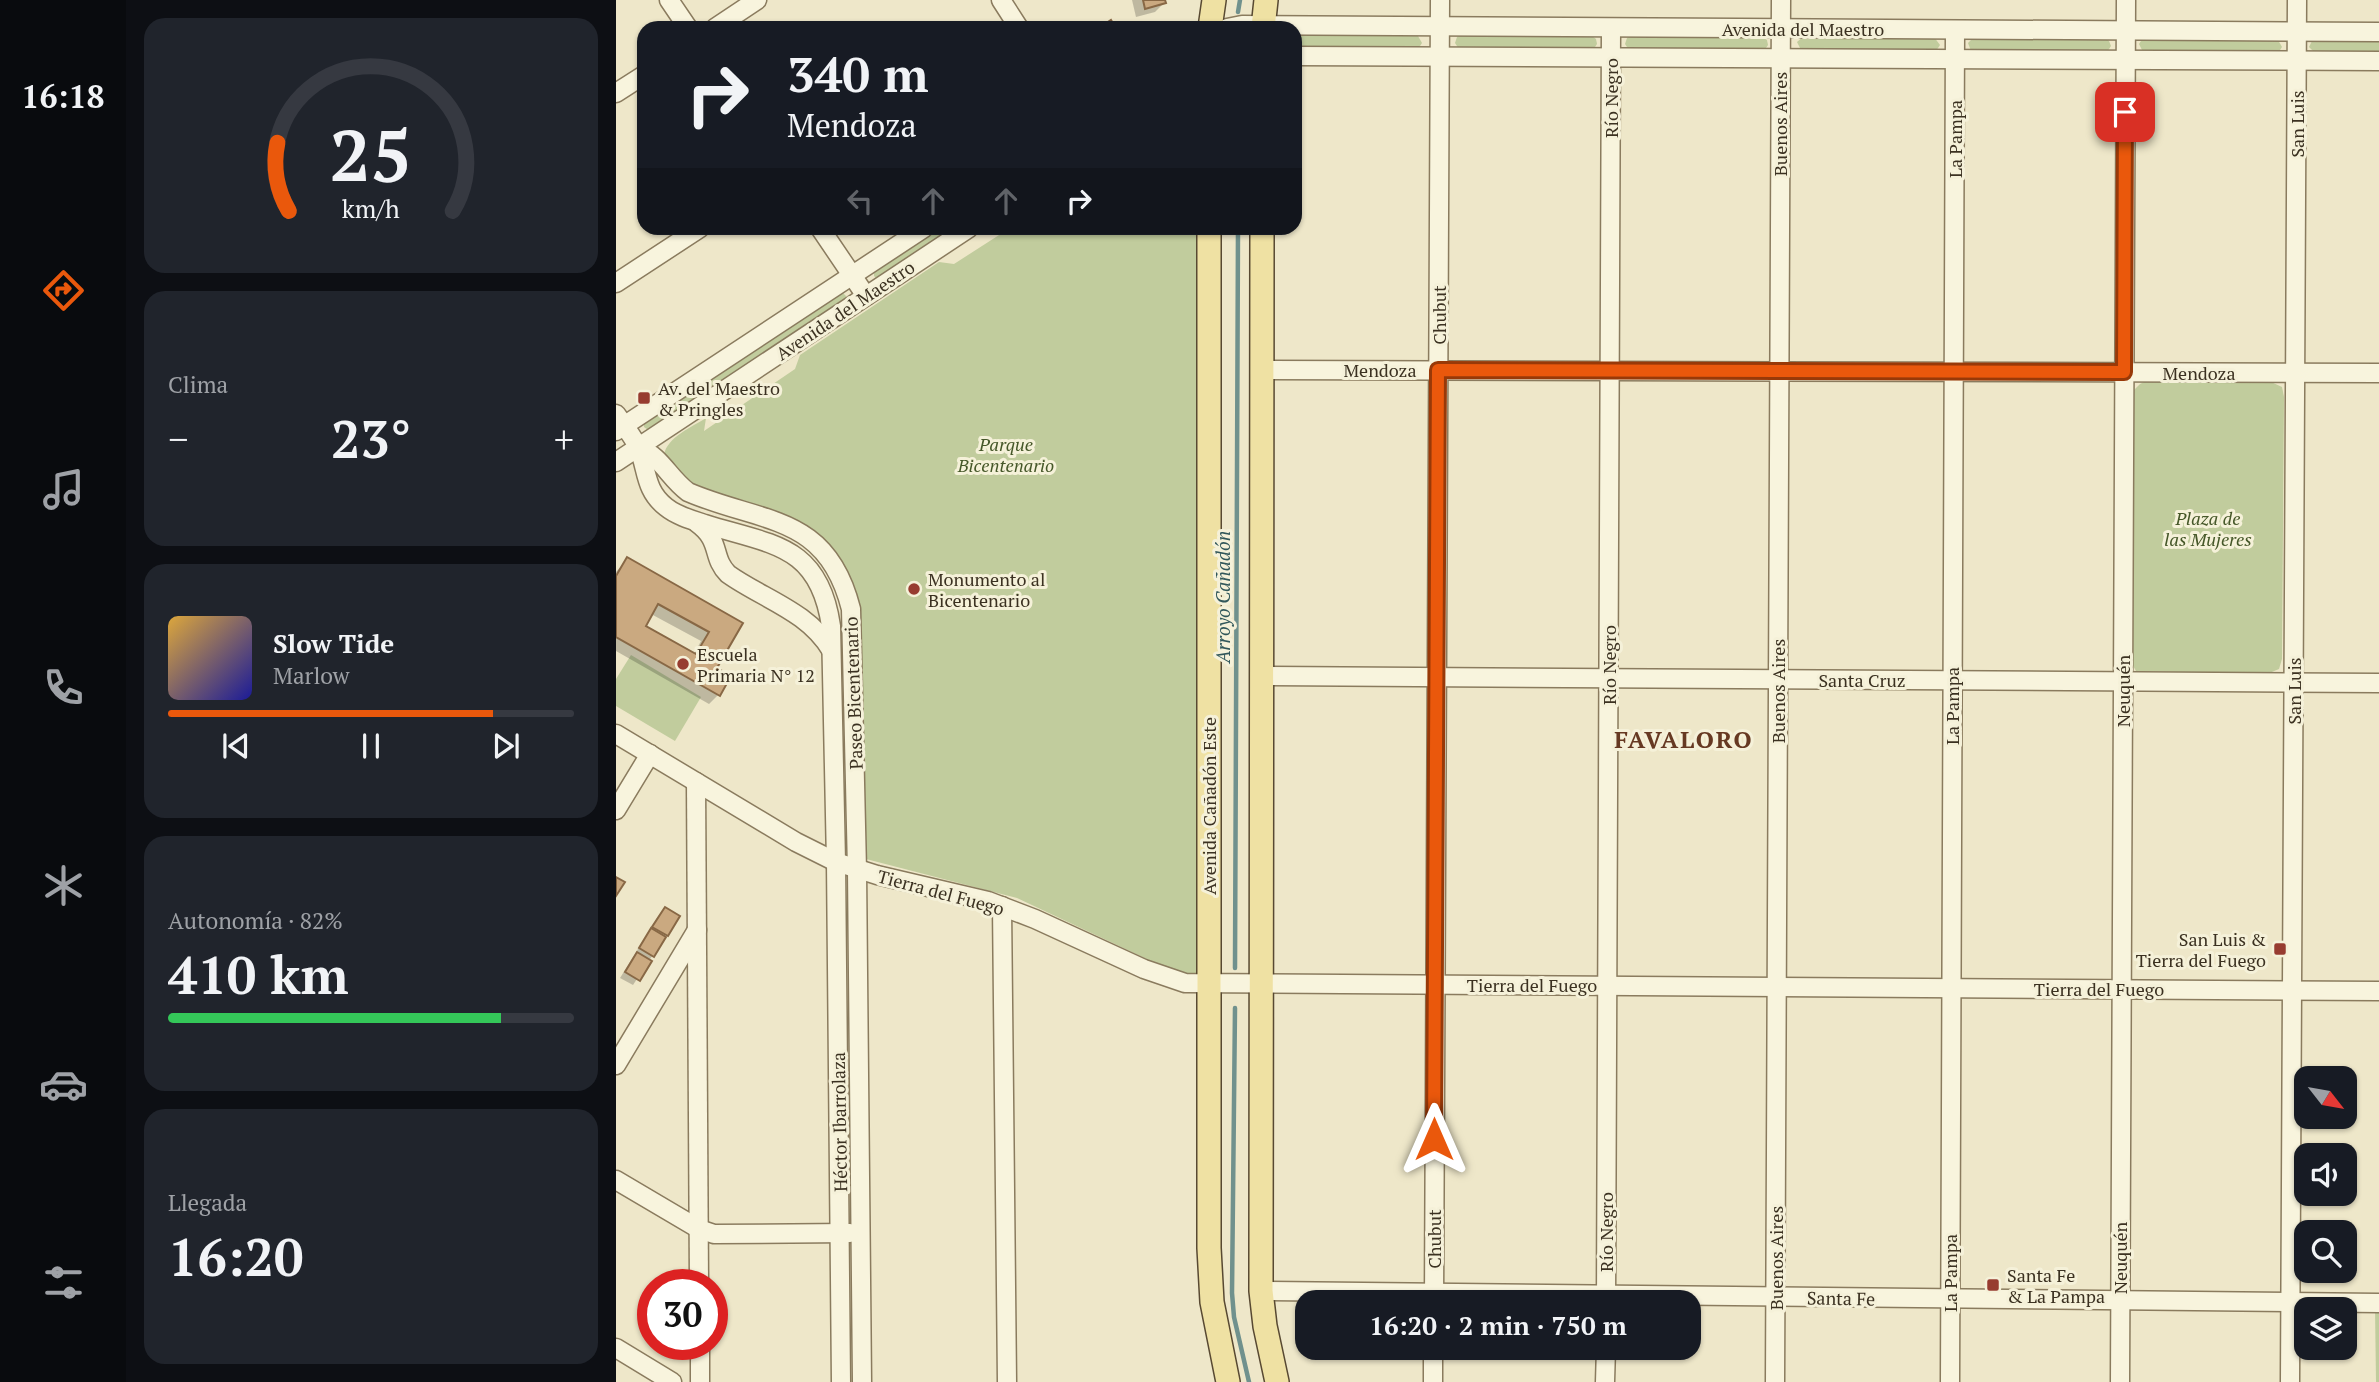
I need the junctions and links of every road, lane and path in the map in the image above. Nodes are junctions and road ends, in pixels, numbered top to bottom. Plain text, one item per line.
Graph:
1 (669, 0) edge
2 (757, 0) edge
3 (1001, 0) edge
4 (1214, 0) edge
5 (1266, 0) edge
6 (1440, 0) edge
7 (1781, 0) edge
8 (2126, 0) edge
9 (2297, 0) edge
10 (683, 21) edge
11 (726, 21) edge
12 (1010, 21) edge
13 (1211, 21) edge
14 (1264, 21) edge
15 (1302, 27) edge
16 (1440, 27) junction
17 (1611, 28) junction
18 (1781, 29) junction
19 (1955, 30) junction
20 (2126, 31) junction
21 (2297, 32) junction
22 (2379, 32) edge
23 (1302, 56) edge
24 (1440, 57) junction
25 (1611, 57) junction
26 (1781, 58) junction
27 (1955, 59) junction
28 (2125, 60) junction
29 (2297, 61) junction
30 (2379, 61) edge
31 (637, 80) edge
32 (616, 93) edge
33 (689, 235) edge
34 (825, 235) edge
35 (913, 235) edge
36 (958, 235) edge
37 (1209, 235) edge
38 (1262, 235) edge
39 (852, 275) junction
40 (616, 283) edge
41 (866, 296) junction
42 (1262, 370) junction
43 (1438, 370) junction
44 (1610, 371) junction
45 (1779, 371) junction
46 (1954, 372) junction
47 (2124, 372) junction
48 (2295, 373) junction
49 (2379, 373) edge
50 (619, 424) edge
51 (638, 447) junction
52 (616, 462) edge
53 (694, 521) junction
54 (831, 650) junction
55 (1262, 676) junction
56 (1437, 677) junction
57 (1608, 678) junction
58 (1778, 680) junction
59 (1952, 681) junction
60 (2123, 681) junction
61 (2294, 683) junction
62 (2379, 683) edge
63 (616, 734) edge
64 (650, 754) junction
65 (696, 782) junction
66 (616, 810) edge
67 (836, 862) junction
68 (857, 870) junction
69 (1002, 906) junction
70 (697, 930) junction
71 (1262, 983) junction
72 (1435, 984) junction
73 (1209, 985) junction
74 (1607, 986) junction
75 (1777, 987) junction
76 (1951, 988) junction
77 (2121, 989) junction
78 (2292, 990) junction
79 (2379, 990) edge
80 (621, 1047) edge
81 (616, 1066) edge
82 (616, 1180) edge
83 (699, 1229) junction
84 (861, 1233) junction
85 (840, 1234) junction
86 (699, 1269) edge
87 (1434, 1290) edge
88 (1606, 1290) edge
89 (1261, 1291) junction
90 (1295, 1292) edge
91 (1701, 1297) edge
92 (1776, 1297) junction
93 (1950, 1299) junction
94 (2120, 1301) junction
95 (2290, 1302) junction
96 (2379, 1303) edge
97 (616, 1348) edge
98 (700, 1360) edge
99 (1433, 1360) edge
100 (1606, 1360) edge
101 (672, 1382) edge
102 (700, 1382) edge
103 (841, 1382) edge
104 (862, 1382) edge
105 (1007, 1382) edge
106 (1228, 1382) edge
107 (1277, 1382) edge
108 (1433, 1382) edge
109 (1605, 1382) edge
110 (1775, 1382) edge
111 (1950, 1382) edge
112 (2120, 1382) edge
113 (2290, 1382) edge

1 - 10 street
2 - 11 street
3 - 12 street
4 - 13 main road
5 - 14 main road
6 - 16 street, Chubut
7 - 18 street, Buenos Aires
8 - 20 street, Neuquén
9 - 21 street, San Luis
15 - 16 street, Avenida del Maestro
16 - 17 street, Avenida del Maestro
16 - 24 street, Chubut
17 - 18 street, Avenida del Maestro
17 - 25 street, Río Negro
18 - 19 street, Avenida del Maestro
18 - 26 street, Buenos Aires
19 - 20 street, Avenida del Maestro
19 - 27 street, La Pampa
20 - 21 street, Avenida del Maestro
20 - 28 street, Neuquén
21 - 22 street, Avenida del Maestro
21 - 29 street, San Luis
23 - 24 street, Avenida del Maestro
24 - 25 street, Avenida del Maestro
24 - 43 street, Chubut
25 - 26 street, Avenida del Maestro
25 - 44 street, Río Negro
26 - 27 street, Avenida del Maestro
26 - 45 street, Buenos Aires
27 - 28 street, Avenida del Maestro
27 - 46 street, La Pampa
28 - 29 street, Avenida del Maestro
28 - 47 street, Neuquén
29 - 30 street, Avenida del Maestro
29 - 48 street, San Luis
31 - 32 street
33 - 40 street
34 - 39 street
35 - 39 street, Avenida del Maestro
36 - 41 street, Avenida del Maestro
37 - 73 main road, Avenida Cañadón Este
38 - 42 main road
39 - 41 street
39 - 50 street, Avenida del Maestro
41 - 51 street, Avenida del Maestro
42 - 43 street, Mendoza
42 - 55 main road
43 - 44 street, Mendoza
43 - 56 street, Chubut
44 - 45 street, Mendoza
44 - 57 street, Río Negro
45 - 46 street, Mendoza
45 - 58 street, Buenos Aires
46 - 47 street, Mendoza
46 - 59 street, La Pampa
47 - 48 street, Mendoza
47 - 60 street, Neuquén
48 - 49 street, Mendoza
48 - 61 street, San Luis
50 - 51 street
51 - 52 street, Avenida del Maestro
51 - 53 street, Paseo Bicentenario
51 - 68 street, Paseo Bicentenario
53 - 54 street
53 - 54 street, Paseo Bicentenario
54 - 67 street, Paseo Bicentenario
55 - 56 street, Santa Cruz
55 - 71 main road
56 - 57 street, Santa Cruz
56 - 72 street, Chubut
57 - 58 street, Santa Cruz
57 - 74 street, Río Negro
58 - 59 street, Santa Cruz
58 - 75 street, Buenos Aires
59 - 60 street, Santa Cruz
59 - 76 street, La Pampa
60 - 61 street, Santa Cruz
60 - 77 street, Neuquén
61 - 62 street, Santa Cruz
61 - 78 street, San Luis
63 - 64 street, Tierra del Fuego
64 - 65 street, Tierra del Fuego
64 - 66 street
65 - 67 street, Tierra del Fuego
65 - 70 street
67 - 68 street, Tierra del Fuego
67 - 85 street, Héctor Ibarrolaza
68 - 69 street, Tierra del Fuego
68 - 84 street, Héctor Ibarrolaza
69 - 73 street, Tierra del Fuego
69 - 105 street
70 - 80 street
70 - 83 street
71 - 72 street, Tierra del Fuego
71 - 73 street, Tierra del Fuego
71 - 89 main road
72 - 74 street, Tierra del Fuego
72 - 87 street, Chubut
73 - 106 main road, Avenida Cañadón Este
74 - 75 street, Tierra del Fuego
74 - 88 street, Río Negro
75 - 76 street, Tierra del Fuego
75 - 92 street, Buenos Aires
76 - 77 street, Tierra del Fuego
76 - 93 street, La Pampa
77 - 78 street, Tierra del Fuego
77 - 94 street, Neuquén
78 - 79 street, Tierra del Fuego
78 - 95 street, San Luis
80 - 81 street
82 - 83 street
83 - 85 street
83 - 86 street
84 - 85 street
84 - 104 street, Héctor Ibarrolaza
85 - 103 street, Héctor Ibarrolaza
89 - 90 street, Santa Fe
89 - 107 main road
91 - 92 street, Santa Fe
92 - 93 street, Santa Fe
92 - 110 street, Buenos Aires
93 - 94 street, Santa Fe
93 - 111 street, La Pampa
94 - 95 street, Santa Fe
94 - 112 street, Neuquén
95 - 96 street, Santa Fe
95 - 113 street, San Luis
97 - 101 street
98 - 102 street
99 - 108 street
100 - 109 street

